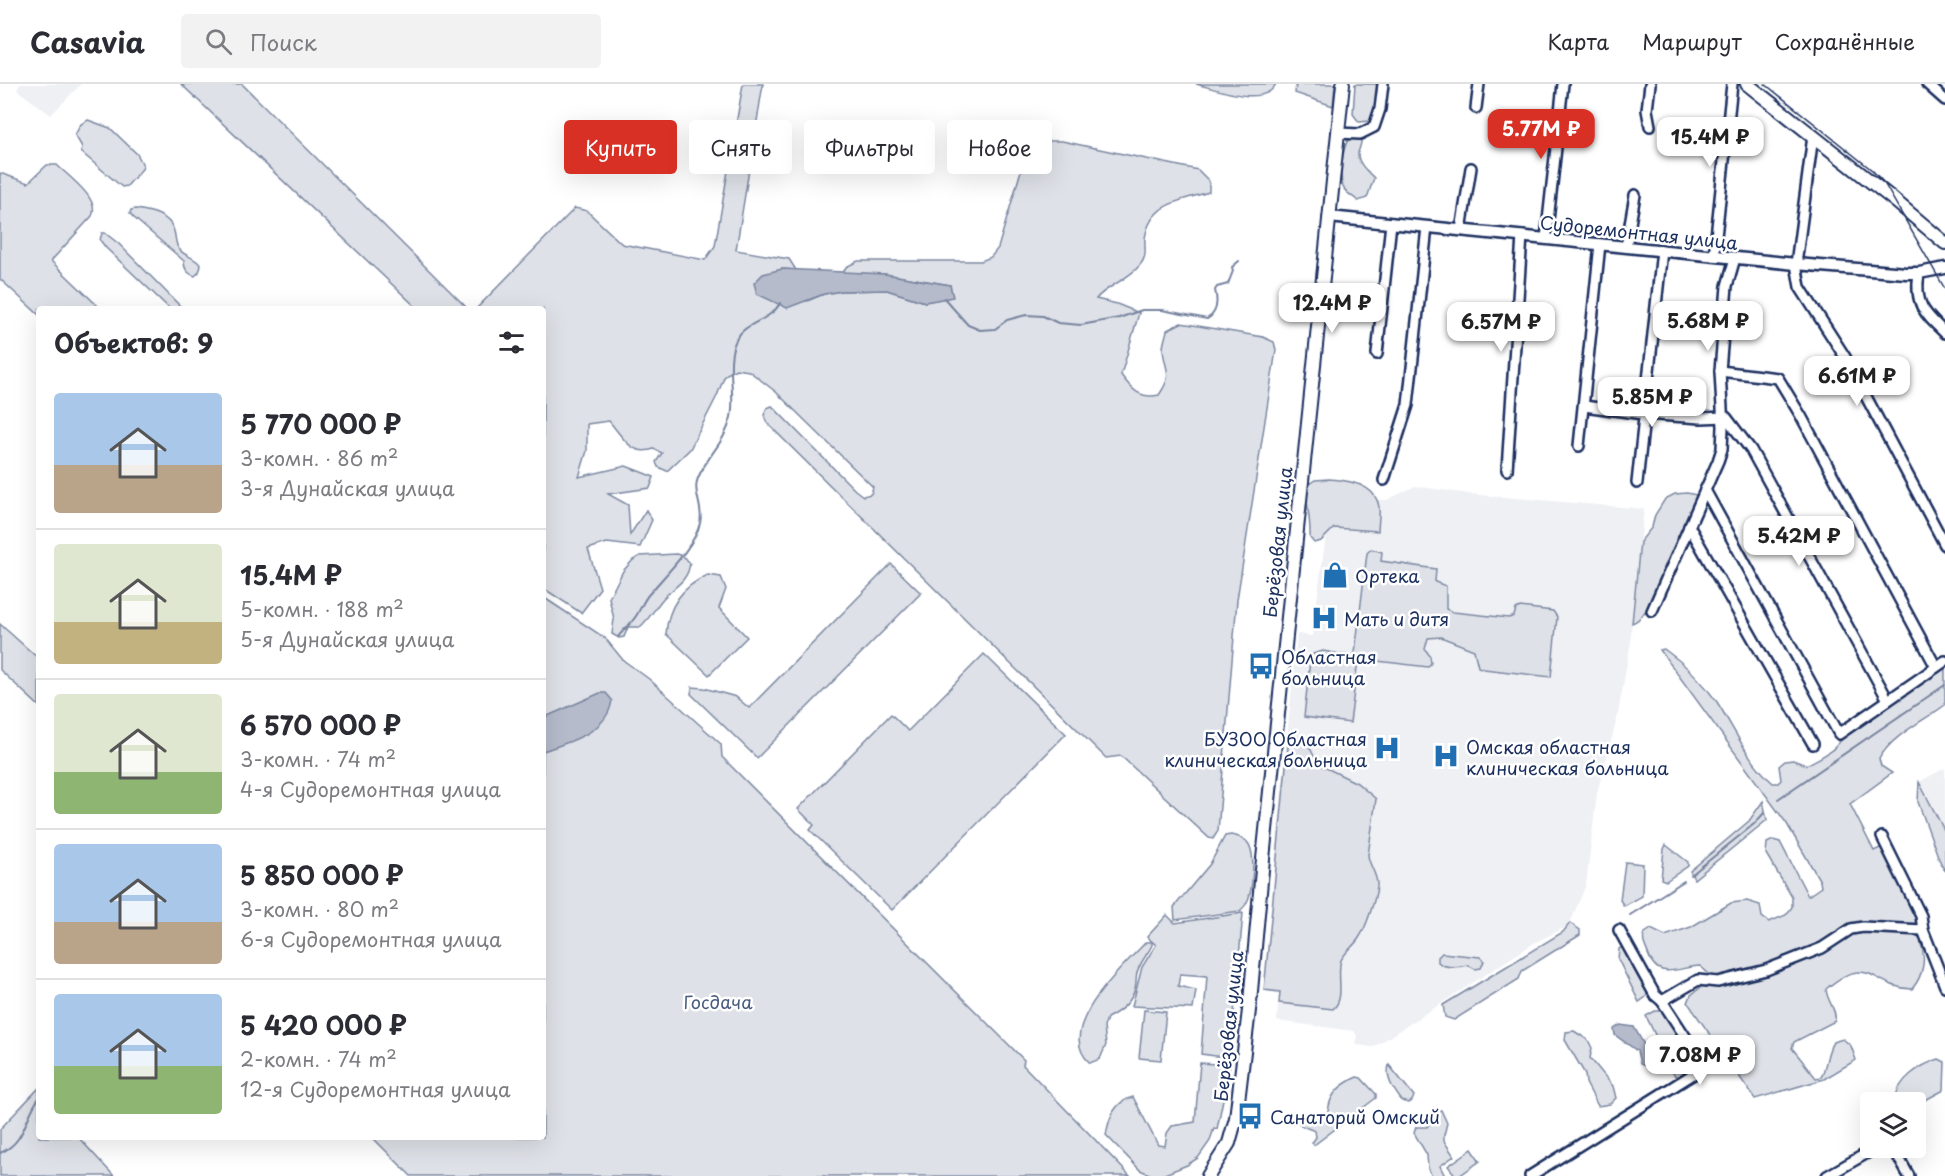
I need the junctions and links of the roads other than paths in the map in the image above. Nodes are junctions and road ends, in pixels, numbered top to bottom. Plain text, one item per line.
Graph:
1 (1343, 84) edge
2 (1383, 84) edge
3 (1479, 84) edge
4 (1563, 84) edge
5 (1650, 84) edge
6 (1732, 84) edge
7 (1747, 84) edge
8 (1927, 84) edge
9 (1945, 100) edge
10 (1476, 108) dead end
11 (1650, 126) dead end
12 (1338, 133) junction
13 (1813, 136) junction
14 (1471, 168) dead end
15 (1635, 195) dead end
16 (1329, 217) junction
17 (1391, 223) junction
18 (1427, 227) junction
19 (1461, 230) junction
20 (1522, 236) junction
21 (1545, 239) junction
22 (1945, 243) edge
23 (1599, 244) junction
24 (1626, 247) junction
25 (1662, 250) junction
26 (1714, 256) junction
27 (1735, 258) junction
28 (1796, 264) junction
29 (1945, 269) edge
30 (1919, 273) junction
31 (1945, 333) edge
32 (1377, 354) dead end
33 (1720, 372) junction
34 (1584, 406) junction
35 (1643, 414) junction
36 (1722, 416) junction
37 (1579, 446) dead end
38 (1507, 470) dead end
39 (1384, 480) dead end
40 (1637, 483) dead end
41 (1705, 490) junction
42 (1689, 526) junction
43 (1945, 545) edge
44 (1652, 611) dead end
45 (1945, 661) edge
46 (1936, 667) junction
47 (1888, 700) junction
48 (1813, 744) dead end
49 (1882, 837) dead end
50 (1619, 930) dead end
51 (1923, 930) junction
52 (1945, 986) edge
53 (1662, 1001) junction
54 (1860, 1157) edge
55 (1899, 1158) edge
56 (1208, 1176) edge
57 (1530, 1176) edge
58 (1827, 1176) edge
59 (1909, 1176) edge

1 - 12 main road, Берёзовая улица
2 - 12 street
3 - 10 street
4 - 21 street
5 - 11 street
6 - 26 street
7 - 13 main road
8 - 9 street
12 - 16 main road, Берёзовая улица
13 - 22 main road
13 - 28 street
14 - 19 street
15 - 24 street
16 - 17 street, Судоремонтная улица
16 - 56 main road, Берёзовая улица
17 - 18 street, Судоремонтная улица
17 - 32 street
18 - 19 street, Судоремонтная улица
18 - 39 street
19 - 20 street, Судоремонтная улица
20 - 21 street, Судоремонтная улица
20 - 38 street
21 - 23 street, Судоремонтная улица
23 - 24 street, Судоремонтная улица
23 - 34 street
24 - 25 street, Судоремонтная улица
25 - 26 street, Судоремонтная улица
25 - 35 street
26 - 27 street, Судоремонтная улица
27 - 28 street, Судоремонтная улица
27 - 33 street
28 - 30 street, Судоремонтная улица
28 - 43 street
29 - 30 street, Судоремонтная улица
30 - 31 street
33 - 36 street
33 - 46 street
34 - 35 street
34 - 37 street
35 - 36 street
35 - 40 street
36 - 41 street
36 - 47 street
41 - 42 street
41 - 47 street
42 - 44 street
42 - 48 street
45 - 46 street
46 - 47 street
49 - 51 street
50 - 53 street
51 - 52 street
51 - 53 street
53 - 57 street
54 - 58 street
55 - 59 street

